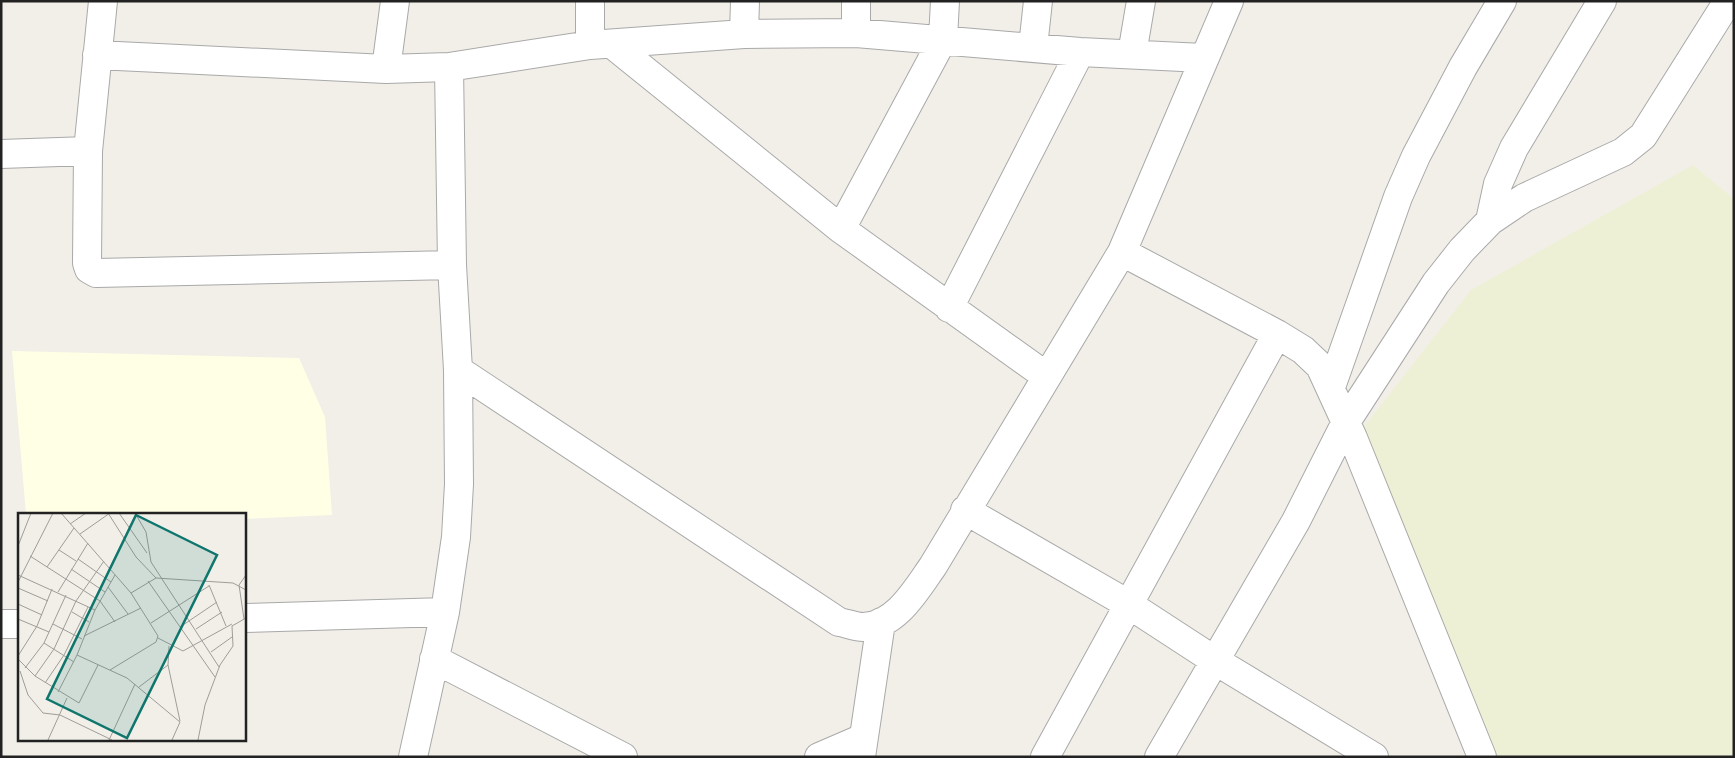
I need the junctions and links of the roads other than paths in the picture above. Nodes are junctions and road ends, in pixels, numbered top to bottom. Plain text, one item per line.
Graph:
1 (103, 1) edge
2 (395, 1) edge
3 (590, 1) edge
4 (745, 1) edge
5 (856, 1) edge
6 (946, 1) edge
7 (1038, 1) edge
8 (1141, 1) edge
9 (1228, 1) edge
10 (1502, 1) edge
11 (1602, 1) edge
12 (1728, 1) edge
13 (856, 33) junction
14 (744, 34) junction
15 (943, 39) junction
16 (601, 44) junction
17 (1033, 47) junction
18 (1080, 52) junction
19 (1132, 54) junction
20 (97, 55) junction
21 (1203, 58) junction
22 (449, 67) junction
23 (386, 69) junction
24 (88, 151) junction
25 (1, 154) edge
26 (1490, 221) junction
27 (842, 229) junction
28 (1122, 252) junction
29 (452, 265) junction
30 (949, 308) junction
31 (1277, 334) junction
32 (458, 370) junction
33 (1046, 376) junction
34 (1331, 387) junction
35 (1346, 422) junction
36 (965, 510) junction
37 (1128, 604) junction
38 (445, 612) junction
39 (245, 618) edge
40 (881, 622) junction
41 (1, 624) edge
42 (18, 624) edge
43 (434, 659) junction
44 (1214, 660) junction
45 (862, 747) edge
46 (1050, 755) edge
47 (413, 757) edge
48 (623, 757) edge
49 (819, 757) edge
50 (1159, 757) edge
51 (1374, 757) edge
52 (1482, 757) edge

1 - 20 street
2 - 23 street
3 - 16 street
4 - 14 street
5 - 13 street
6 - 15 street
7 - 17 street
8 - 19 street
9 - 21 street
10 - 34 street
11 - 26 street
12 - 26 street
13 - 14 street
13 - 15 street
14 - 16 street
15 - 17 street
15 - 27 street
16 - 22 street
16 - 27 street
17 - 18 street
18 - 19 street
18 - 30 street
19 - 21 street
20 - 23 street
20 - 24 street
21 - 28 street
22 - 23 street
22 - 29 street
24 - 25 street
24 - 29 street
26 - 35 street
27 - 30 street
28 - 31 street
28 - 33 street
29 - 32 street
30 - 33 street
31 - 34 street
31 - 37 street
32 - 38 street
32 - 40 street
33 - 36 street
34 - 35 street
35 - 44 street
35 - 52 street
36 - 37 street
36 - 40 street
37 - 44 street
37 - 46 street
38 - 39 street
38 - 43 street
40 - 45 street
41 - 42 street
43 - 47 street
43 - 48 street
44 - 50 street
44 - 51 street
45 - 49 street

